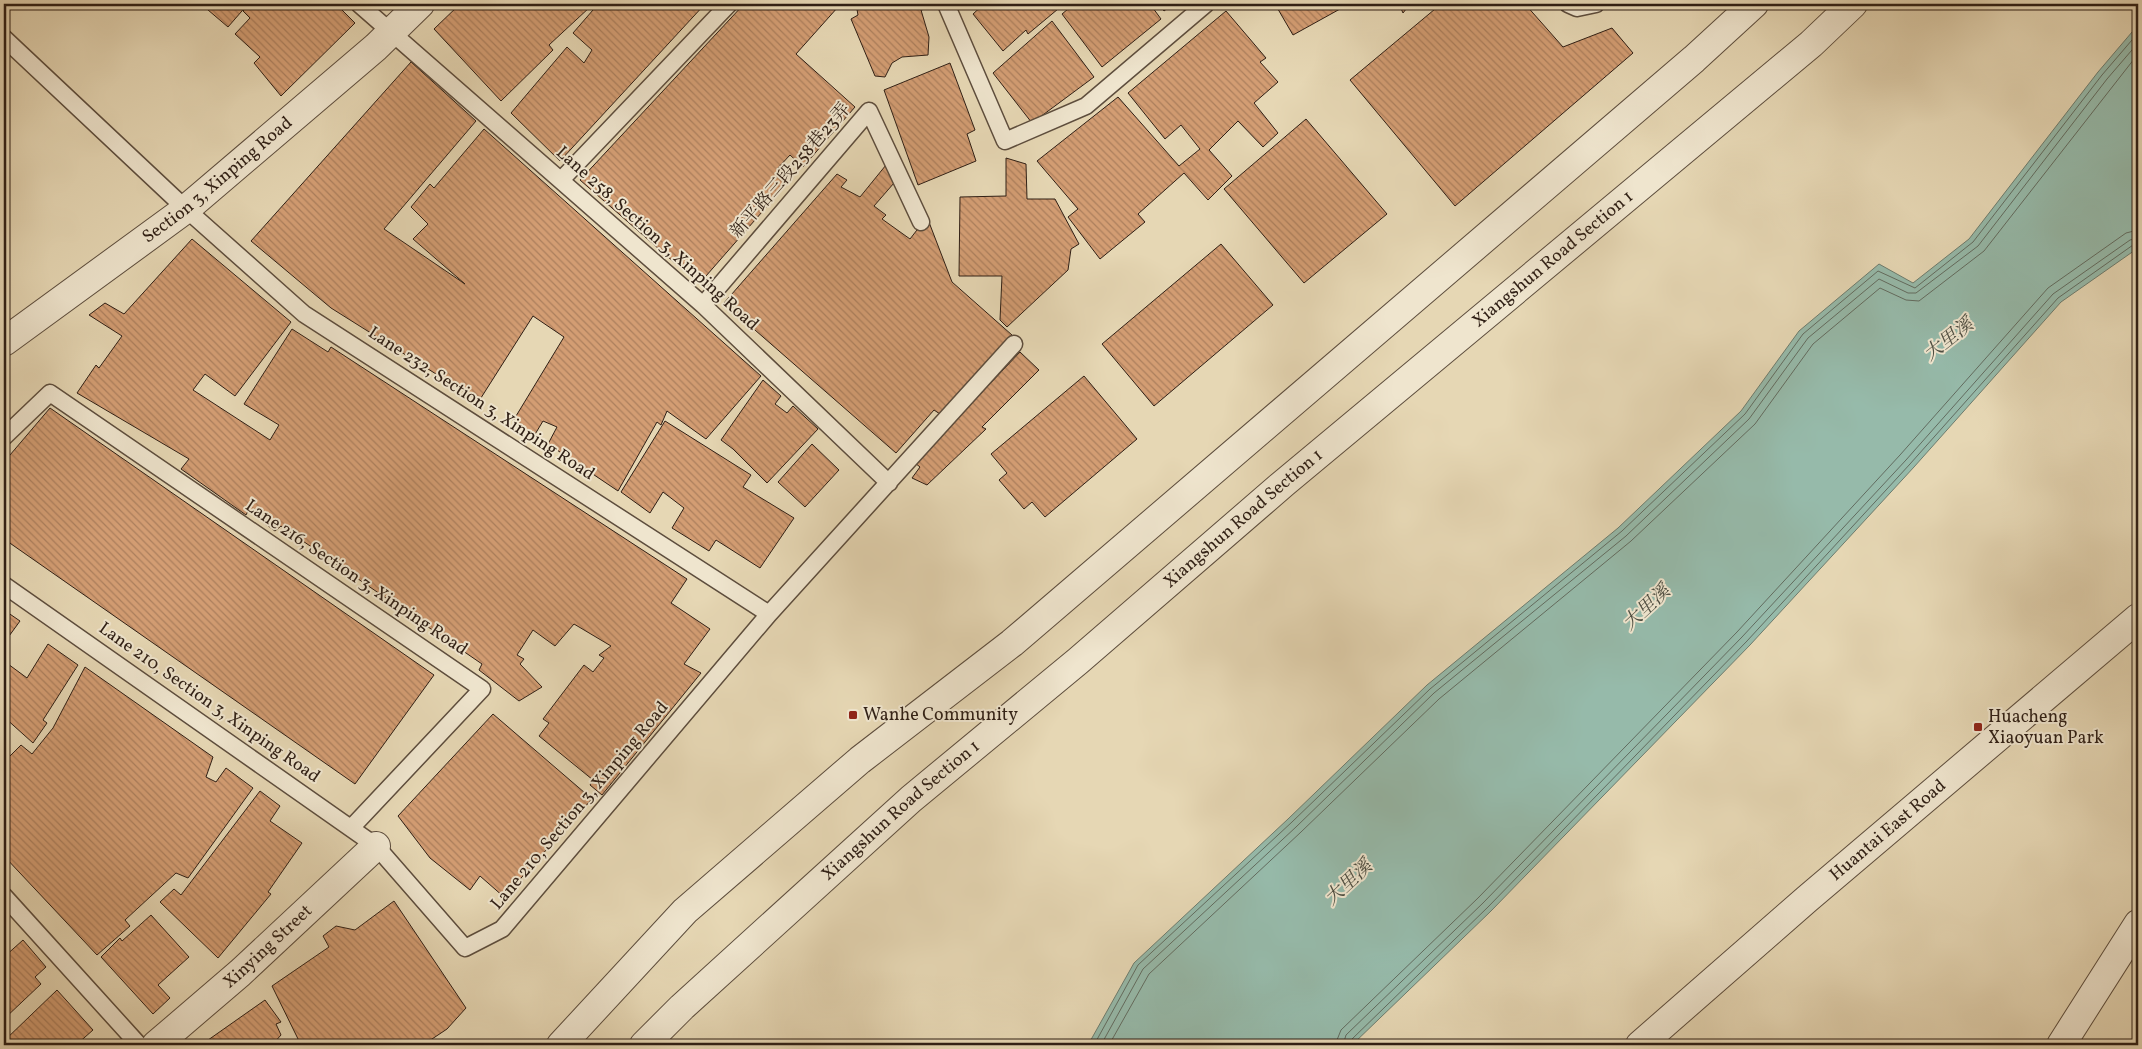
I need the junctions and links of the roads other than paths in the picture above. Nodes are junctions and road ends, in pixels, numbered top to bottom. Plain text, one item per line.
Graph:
1 (359, 4) edge
2 (420, 4) edge
3 (729, 4) edge
4 (946, 4) edge
5 (1206, 4) edge
6 (1568, 4) edge
7 (1596, 4) edge
8 (1754, 4) edge
9 (1853, 4) edge
10 (391, 33) junction
11 (4, 38) edge
12 (562, 179) junction
13 (186, 209) junction
14 (921, 222) dead end
15 (703, 305) junction
16 (4, 342) edge
17 (1014, 344) dead end
18 (4, 437) edge
19 (889, 483) junction
20 (4, 585) edge
21 (769, 614) junction
22 (2138, 618) edge
23 (352, 827) junction
24 (376, 846) junction
25 (4, 896) edge
26 (2138, 924) edge
27 (139, 1045) edge
28 (156, 1045) edge
29 (561, 1045) edge
30 (644, 1045) edge
31 (1640, 1045) edge
32 (2061, 1045) edge

1 - 10 lane, Lane 258, Section 3, Xinping Road
2 - 10 street, Section 3, Xinping Road
3 - 12 lane
4 - 5 lane
6 - 7 lane
8 - 29 street
9 - 30 street, Xiangshun Road Section 1
10 - 12 lane, Lane 258, Section 3, Xinping Road
10 - 13 street, Section 3, Xinping Road
11 - 13 lane, Lane 232, Section 3, Xinping Road
12 - 15 lane, Lane 258, Section 3, Xinping Road
13 - 16 street, Section 3, Xinping Road
13 - 21 lane, Lane 232, Section 3, Xinping Road
14 - 15 lane, 新平路三段258巷23弄
15 - 19 lane, Lane 258, Section 3, Xinping Road
17 - 19 lane, Lane 210, Section 3, Xinping Road
18 - 23 lane, Lane 216, Section 3, Xinping Road
19 - 21 lane, Lane 210, Section 3, Xinping Road
20 - 23 lane, Lane 210, Section 3, Xinping Road
21 - 24 lane, Lane 210, Section 3, Xinping Road
22 - 31 street, Huantai East Road
23 - 24 lane, Lane 210, Section 3, Xinping Road
24 - 28 street, Xinying Street
25 - 27 lane
26 - 32 street

